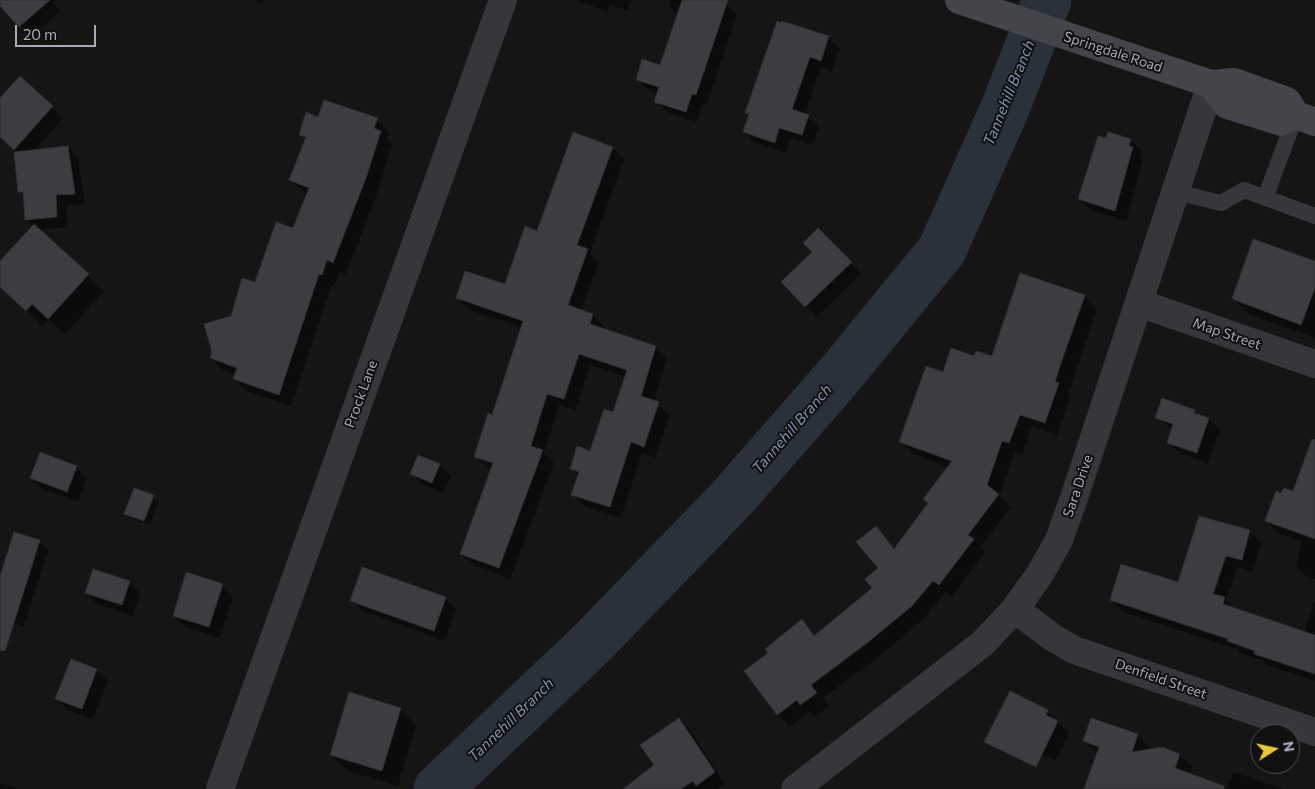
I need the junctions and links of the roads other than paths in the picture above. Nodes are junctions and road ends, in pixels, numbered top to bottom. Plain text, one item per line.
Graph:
1 (503, 0) edge
2 (960, 0) edge
3 (1211, 84) junction
4 (1306, 118) edge
5 (1176, 192) junction
6 (1265, 198) junction
7 (1315, 216) edge
8 (1139, 303) junction
9 (1315, 364) edge
10 (1015, 609) junction
11 (1315, 732) edge
12 (220, 789) edge
13 (795, 789) edge

1 - 12 street, Prock Lane
2 - 3 main road, Springdale Road
3 - 4 main road, Springdale Road
3 - 5 street, Sara Drive
4 - 6 lane
5 - 6 lane
5 - 8 street, Sara Drive
6 - 7 lane
8 - 9 street, Map Street
8 - 10 street, Sara Drive
10 - 11 street, Denfield Street
10 - 13 street, Sara Drive

